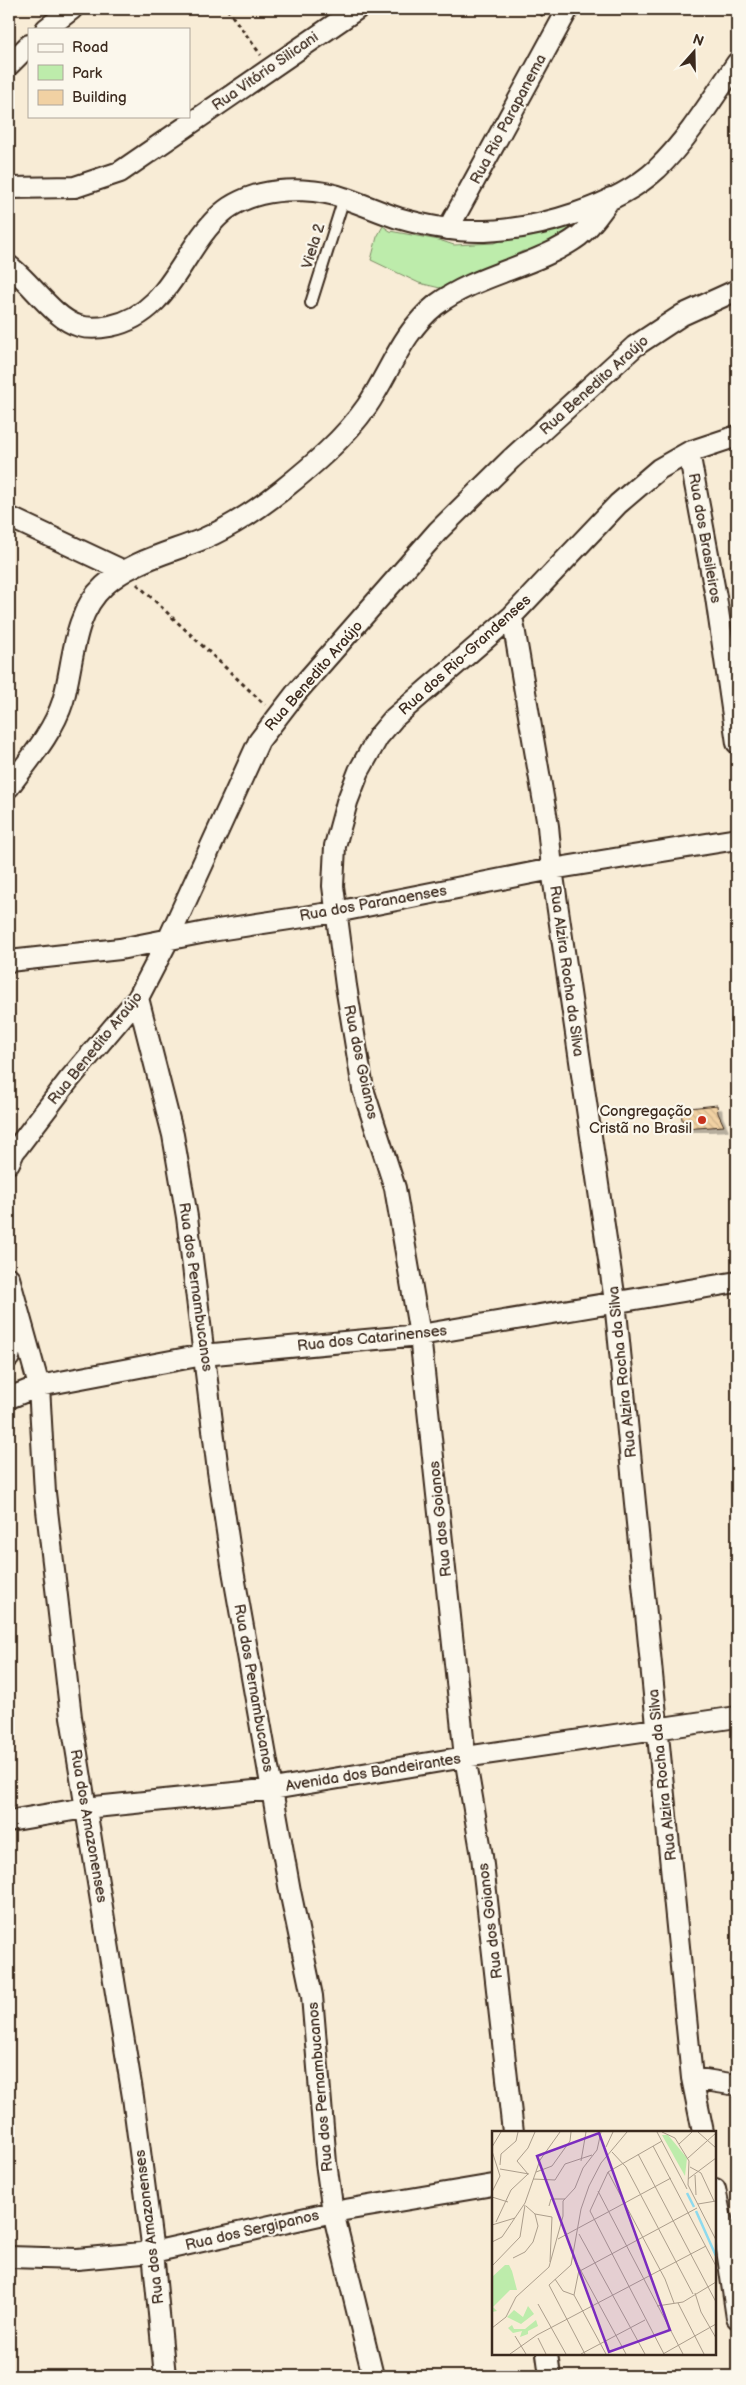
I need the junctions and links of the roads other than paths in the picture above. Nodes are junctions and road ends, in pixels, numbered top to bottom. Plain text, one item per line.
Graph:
1 (72, 9) edge
2 (356, 9) edge
3 (568, 9) edge
4 (47, 28) edge
5 (28, 45) edge
6 (737, 63) edge
7 (9, 65) edge
8 (9, 188) edge
9 (344, 198) junction
10 (611, 198) junction
11 (448, 229) junction
12 (9, 266) edge
13 (737, 290) edge
14 (311, 303) dead end
15 (737, 436) edge
16 (689, 452) junction
17 (9, 517) edge
18 (124, 571) junction
19 (512, 616) junction
20 (737, 743) edge
21 (9, 787) edge
22 (737, 839) edge
23 (552, 869) junction
24 (336, 912) junction
25 (168, 940) junction
26 (9, 962) edge
27 (138, 998) junction
28 (9, 1163) edge
29 (9, 1278) edge
30 (737, 1282) edge
31 (615, 1301) junction
32 (18, 1311) junction
33 (420, 1335) junction
34 (203, 1355) junction
35 (9, 1357) edge
36 (39, 1386) junction
37 (9, 1398) edge
38 (737, 1717) edge
39 (657, 1728) junction
40 (465, 1757) junction
41 (273, 1789) junction
42 (85, 1808) junction
43 (9, 1821) edge
44 (692, 2078) junction
45 (737, 2085) edge
46 (513, 2131) edge
47 (703, 2131) edge
48 (492, 2185) edge
49 (716, 2194) edge
50 (333, 2212) junction
51 (153, 2252) junction
52 (9, 2257) edge
53 (737, 2318) edge
54 (547, 2355) edge
55 (165, 2376) edge
56 (373, 2376) edge
57 (550, 2376) edge

1 - 4 street
2 - 8 street, Rua Vitório Silicani
3 - 11 street, Rua Rio Parapanema
5 - 7 street
6 - 10 street
9 - 11 street
9 - 12 street
9 - 14 lane, Viela 2
10 - 11 street
10 - 18 street
13 - 25 street, Rua Benedito Araújo
15 - 16 street, Rua dos Rio-Grandenses
16 - 19 street, Rua dos Rio-Grandenses
16 - 20 street, Rua dos Brasileiros
17 - 18 street
18 - 21 street
19 - 23 street, Rua Alzira Rocha da Silva
19 - 24 street, Rua dos Rio-Grandenses
22 - 23 street, Rua dos Paranaenses
23 - 24 street, Rua dos Paranaenses
23 - 31 street, Rua Alzira Rocha da Silva
24 - 25 street, Rua dos Paranaenses
24 - 33 street, Rua dos Goianos
25 - 26 street, Rua dos Paranaenses
25 - 27 street, Rua Benedito Araújo
27 - 28 street, Rua Benedito Araújo
27 - 34 street, Rua dos Pernambucanos
29 - 32 street, Rua dos Amazonenses
30 - 31 street, Rua dos Catarinenses
31 - 33 street, Rua dos Catarinenses
31 - 39 street, Rua Alzira Rocha da Silva
32 - 35 street
32 - 36 street, Rua dos Amazonenses
33 - 34 street, Rua dos Catarinenses
33 - 40 street, Rua dos Goianos
34 - 36 street, Rua dos Catarinenses
34 - 41 street, Rua dos Pernambucanos
36 - 37 street, Rua dos Catarinenses
36 - 42 street, Rua dos Amazonenses
38 - 39 street, Avenida dos Bandeirantes
39 - 40 street, Avenida dos Bandeirantes
39 - 44 street, Rua Alzira Rocha da Silva
40 - 41 street, Avenida dos Bandeirantes
40 - 46 street, Rua dos Goianos
41 - 42 street, Avenida dos Bandeirantes
41 - 50 street, Rua dos Pernambucanos
42 - 43 street, Avenida dos Bandeirantes
42 - 51 street, Rua dos Amazonenses
44 - 45 street
44 - 47 street, Rua Alzira Rocha da Silva
48 - 50 street, Rua dos Sergipanos
49 - 53 street
50 - 51 street, Rua dos Sergipanos
50 - 56 street, Rua dos Pernambucanos
51 - 52 street, Rua dos Sergipanos
51 - 55 street, Rua dos Amazonenses
54 - 57 street

